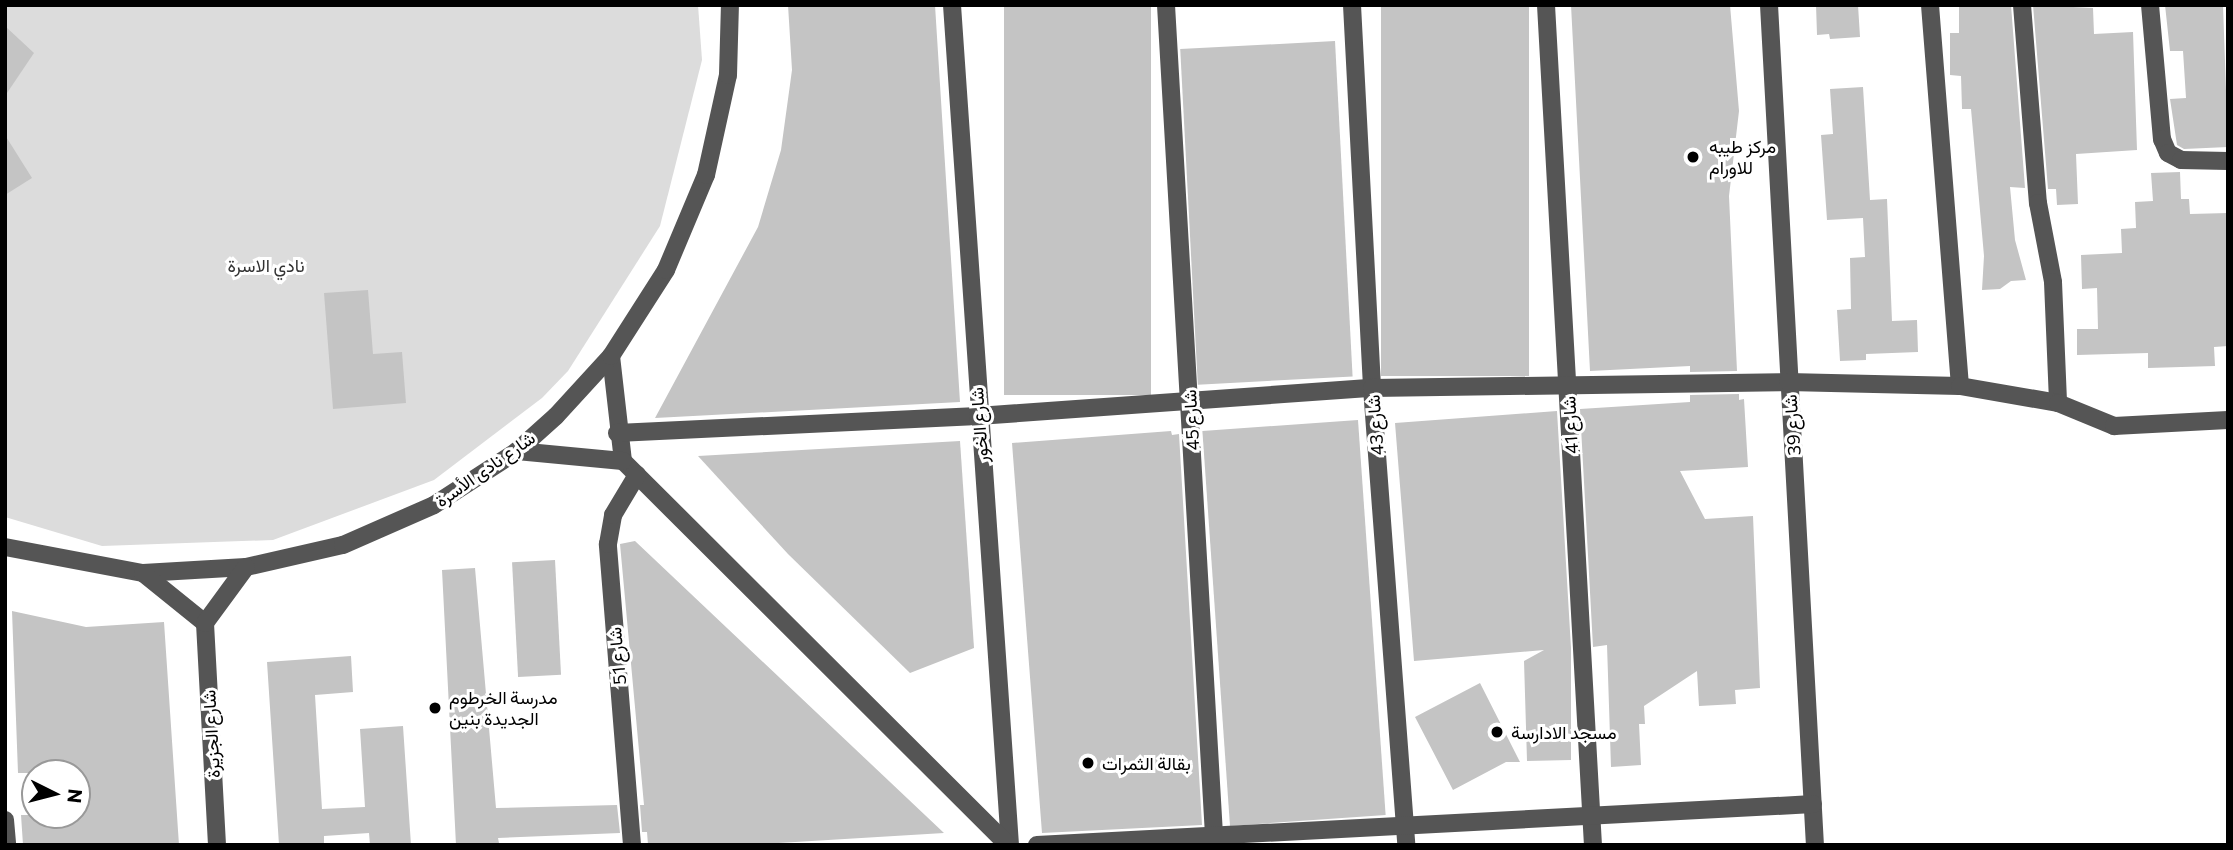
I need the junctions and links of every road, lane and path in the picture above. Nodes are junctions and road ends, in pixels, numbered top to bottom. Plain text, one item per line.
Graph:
1 (730, 5) edge
2 (951, 5) edge
3 (1166, 5) edge
4 (1352, 5) edge
5 (1546, 5) edge
6 (1769, 5) edge
7 (1930, 5) edge
8 (2022, 5) edge
9 (2151, 5) edge
10 (2228, 161) edge
11 (611, 356) junction
12 (1788, 382) junction
13 (1568, 384) junction
14 (1960, 386) junction
15 (1372, 388) junction
16 (1190, 400) junction
17 (2058, 403) junction
18 (978, 415) junction
19 (2228, 420) edge
20 (617, 433) junction
21 (517, 451) junction
22 (623, 461) junction
23 (637, 475) junction
24 (5, 547) edge
25 (246, 568) junction
26 (144, 573) junction
27 (205, 624) junction
28 (1813, 804) junction
29 (1591, 815) junction
30 (5, 820) edge
31 (1405, 823) junction
32 (1214, 835) junction
33 (7, 845) edge
34 (217, 845) edge
35 (632, 845) edge
36 (1009, 845) edge
37 (1037, 845) edge
38 (1406, 845) edge
39 (1593, 845) edge
40 (1815, 845) edge

1 - 11 street, شارع نادى الأسرة
2 - 18 street, شارع الخور
3 - 16 street, شارع 45
4 - 15 street, شارع 43
5 - 13 street, شارع 41
6 - 12 street, شارع 39
7 - 14 street
8 - 17 street
9 - 10 street
11 - 20 street
11 - 21 street, شارع نادى الأسرة
12 - 13 street
12 - 14 street
12 - 28 street, شارع 39
13 - 15 street
13 - 29 street, شارع 41
14 - 17 street
15 - 16 street
15 - 31 street, شارع 43
16 - 18 street
16 - 32 street, شارع 45
17 - 19 street
18 - 20 street
18 - 36 street, شارع الخور
20 - 22 street
21 - 22 street
21 - 25 street, شارع نادى الأسرة
22 - 23 street
23 - 35 street, شارع 51
23 - 36 street
24 - 26 street, شارع نادى الأسرة
25 - 26 street, شارع نادى الأسرة
25 - 27 street
26 - 27 street
27 - 34 street, شارع الجزيرة
28 - 29 street
28 - 40 street, شارع 39
29 - 31 street
29 - 39 street, شارع 41
30 - 33 street
31 - 32 street
31 - 38 street, شارع 43
32 - 37 street

